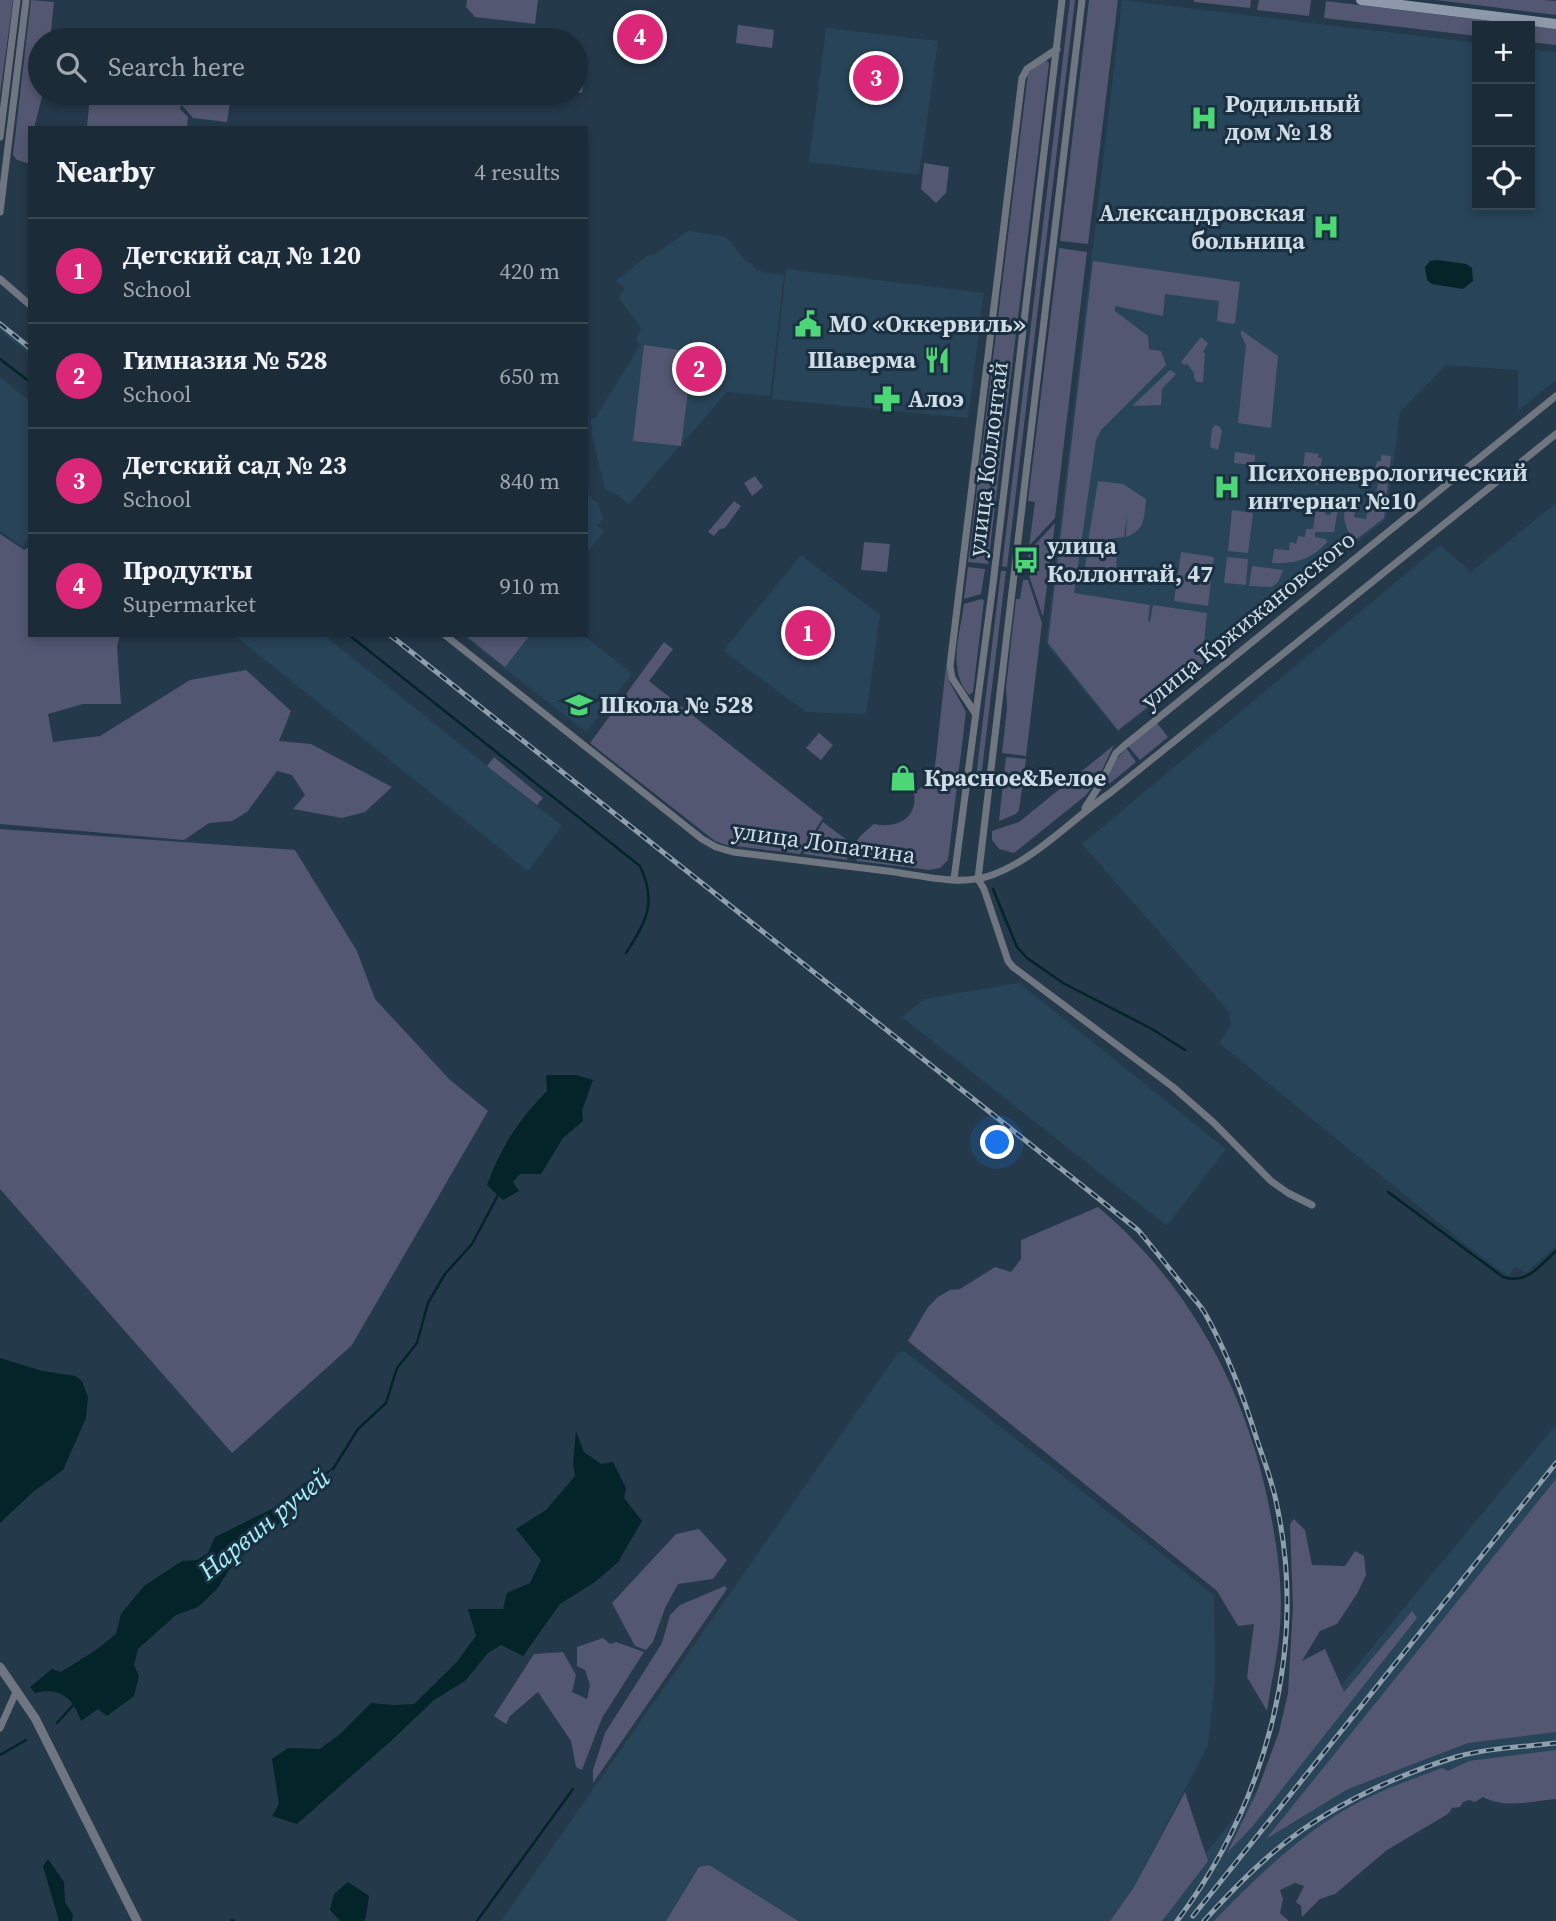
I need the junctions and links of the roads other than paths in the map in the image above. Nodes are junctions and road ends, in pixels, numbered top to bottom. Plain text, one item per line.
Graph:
1 (17, 0) edge
2 (26, 0) edge
3 (1062, 0) edge
4 (1082, 0) edge
5 (1361, 0) edge
6 (1556, 24) edge
7 (1056, 49) junction
8 (0, 137) edge
9 (0, 212) edge
10 (0, 279) edge
11 (28, 303) edge
12 (1556, 396) edge
13 (1556, 434) edge
14 (448, 637) edge
15 (975, 713) junction
16 (1101, 783) junction
17 (1110, 793) junction
18 (1082, 812) junction
19 (954, 879) junction
20 (978, 879) junction
21 (1312, 1205) dead end
22 (0, 1667) edge
23 (17, 1690) junction
24 (0, 1728) edge
25 (137, 1921) edge

1 - 8 street
2 - 9 street
3 - 7 street, улица Коллонтай
4 - 20 street, улица Коллонтай
5 - 6 main road
7 - 15 street, улица Коллонтай
7 - 15 street
10 - 11 street
12 - 16 street, улица Кржижановского
13 - 17 street, улица Кржижановского
14 - 19 street, улица Лопатина
15 - 19 street, улица Коллонтай
16 - 17 street
16 - 18 street, улица Кржижановского
17 - 18 street, улица Кржижановского
18 - 20 street, улица Кржижановского
19 - 20 street, улица Лопатина
20 - 21 street
22 - 23 street
23 - 24 street
23 - 25 street

